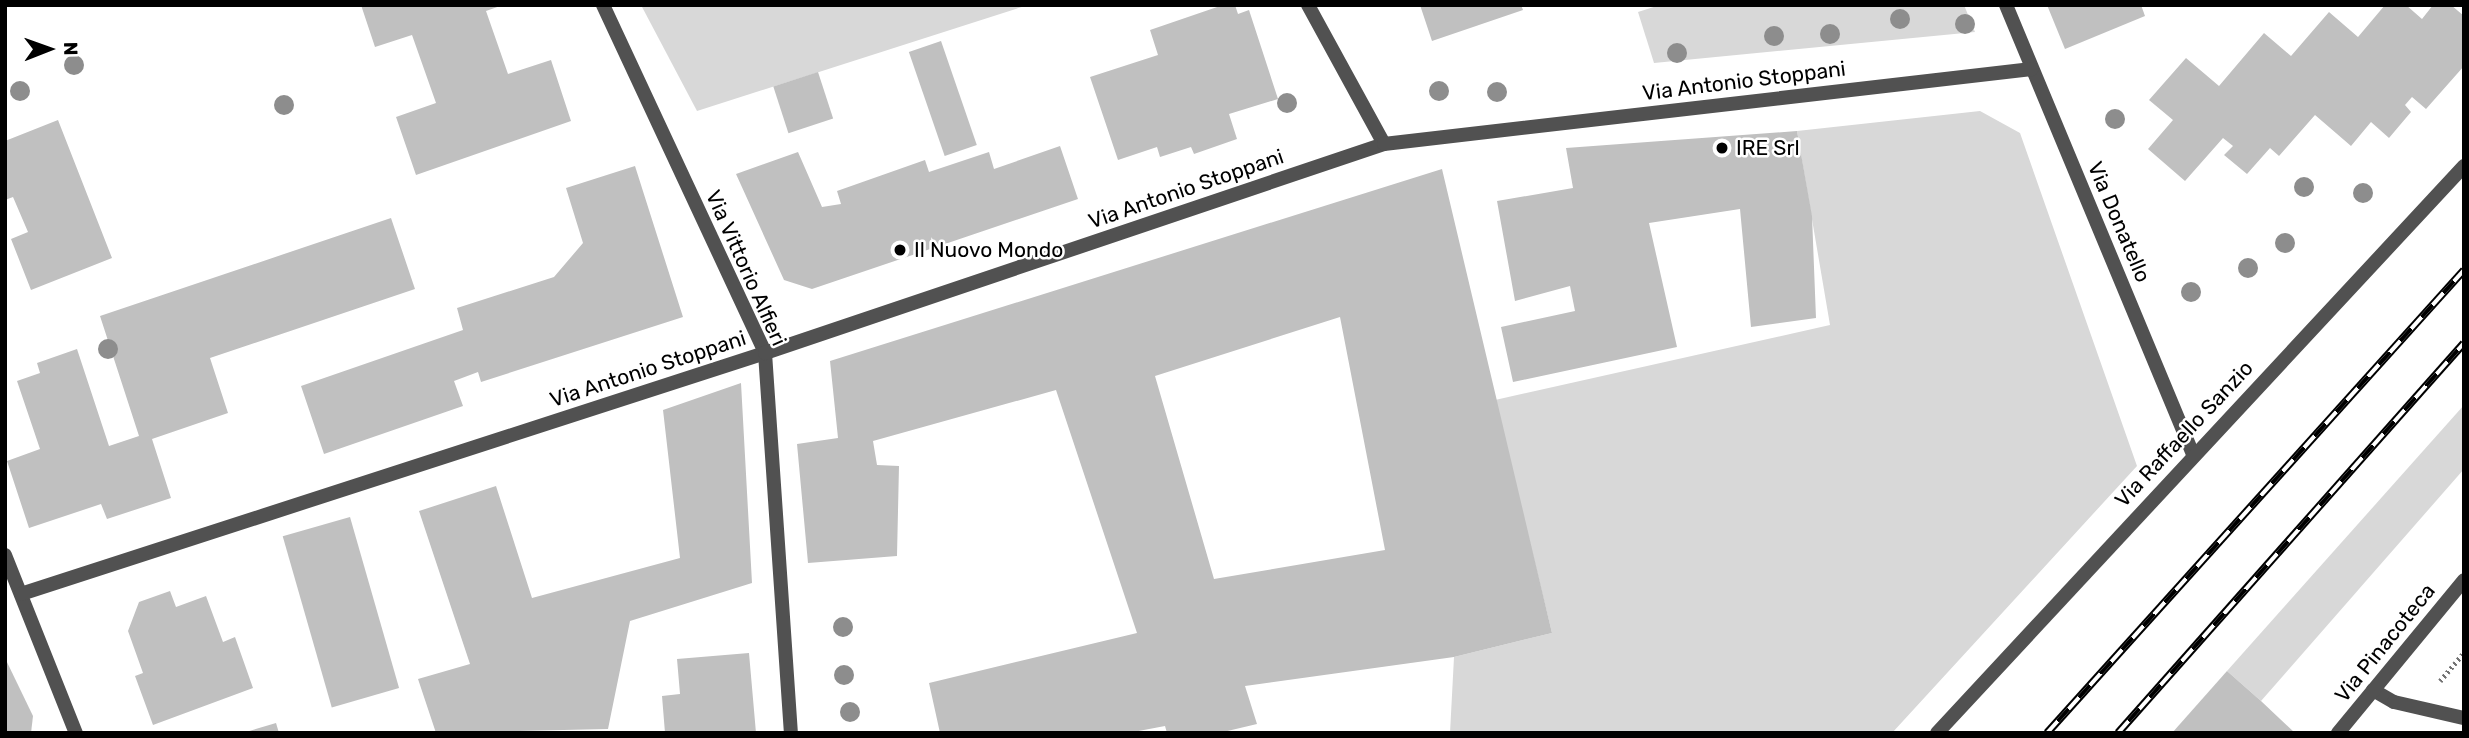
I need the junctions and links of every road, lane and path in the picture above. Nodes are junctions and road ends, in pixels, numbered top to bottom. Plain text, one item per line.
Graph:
1 (603, 5) edge
2 (1308, 5) edge
3 (2006, 5) edge
4 (2032, 69) junction
5 (1384, 144) junction
6 (2464, 166) edge
7 (765, 353) junction
8 (2193, 455) junction
9 (5, 555) edge
10 (2464, 580) edge
11 (21, 594) junction
12 (2373, 690) junction
13 (2464, 718) edge
14 (76, 733) edge
15 (791, 733) edge
16 (1937, 733) edge
17 (2338, 733) edge

1 - 7 street, Via Vittorio Alfieri
2 - 5 street
3 - 4 street, Via Donatello
4 - 5 street, Via Antonio Stoppani
4 - 8 street, Via Donatello
5 - 7 street, Via Antonio Stoppani
6 - 8 street, Via Raffaello Sanzio
7 - 11 street, Via Antonio Stoppani
7 - 15 street, Via Vittorio Alfieri
8 - 16 street, Via Raffaello Sanzio
9 - 11 street
10 - 12 street, Via Pinacoteca
11 - 14 street
12 - 13 street
12 - 17 street, Via Pinacoteca

